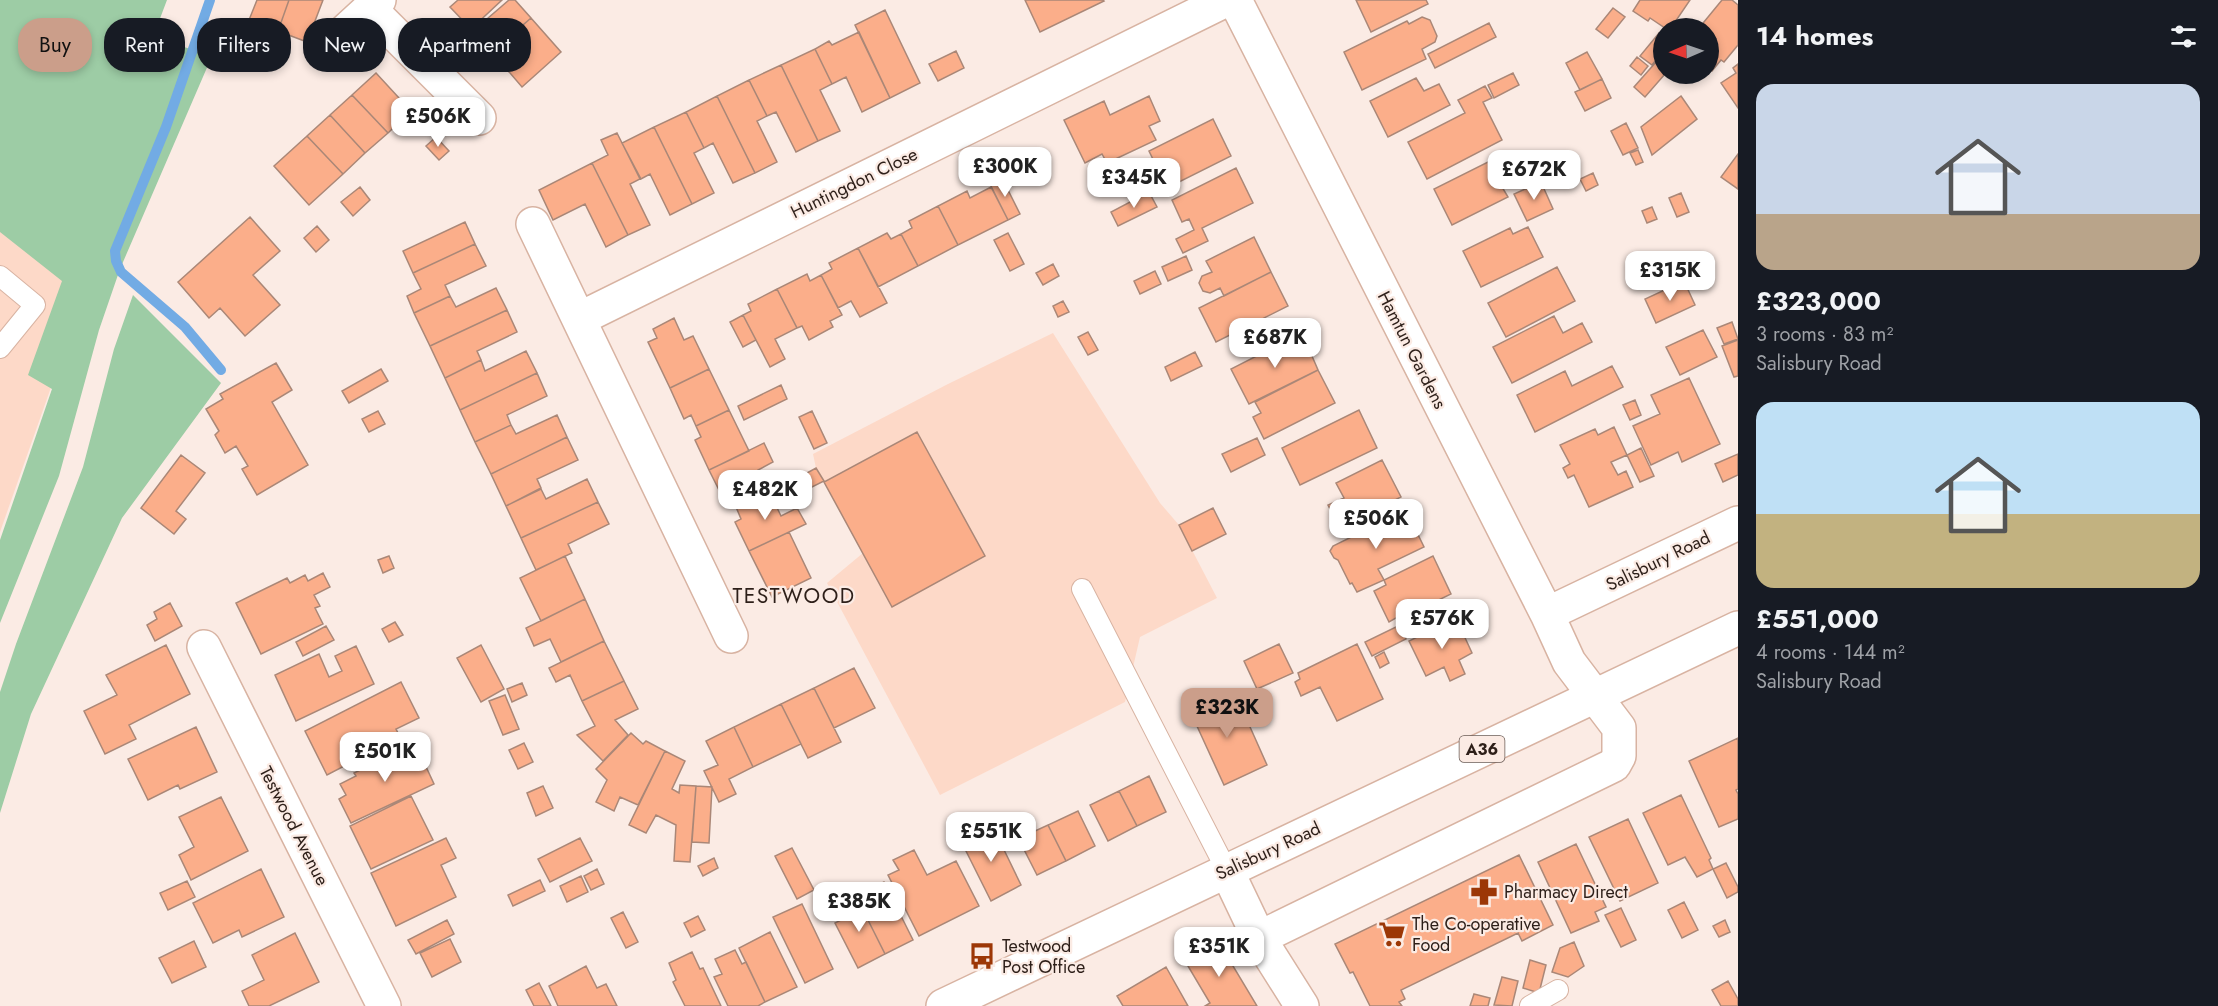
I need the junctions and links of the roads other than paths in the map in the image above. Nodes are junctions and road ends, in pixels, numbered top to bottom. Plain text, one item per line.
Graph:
1 (1226, 0) edge
2 (1235, 0) edge
3 (374, 4) edge
4 (359, 18) edge
5 (479, 118) dead end
6 (533, 224) dead end
7 (0, 276) edge
8 (579, 319) junction
9 (0, 348) edge
10 (1738, 524) edge
11 (1082, 589) dead end
12 (1547, 614) junction
13 (1738, 628) edge
14 (731, 636) dead end
15 (204, 647) dead end
16 (1594, 697) junction
17 (1227, 871) junction
18 (1259, 938) junction
19 (1558, 990) dead end
20 (384, 1006) edge
21 (943, 1006) edge
22 (1302, 1006) edge
23 (1530, 1006) edge

1 - 8 street, Huntingdon Close
2 - 12 street, Hamtun Gardens
3 - 4 street
3 - 5 street
6 - 8 street
7 - 9 lane
8 - 14 street
10 - 12 street, Salisbury Road
11 - 17 lane
12 - 16 street, Hamtun Gardens
13 - 16 street, Salisbury Road / A36
15 - 20 street, Testwood Avenue
16 - 17 street, Salisbury Road / A36
16 - 18 street
17 - 18 street
17 - 21 street, Salisbury Road / A36
18 - 22 street
19 - 23 lane

